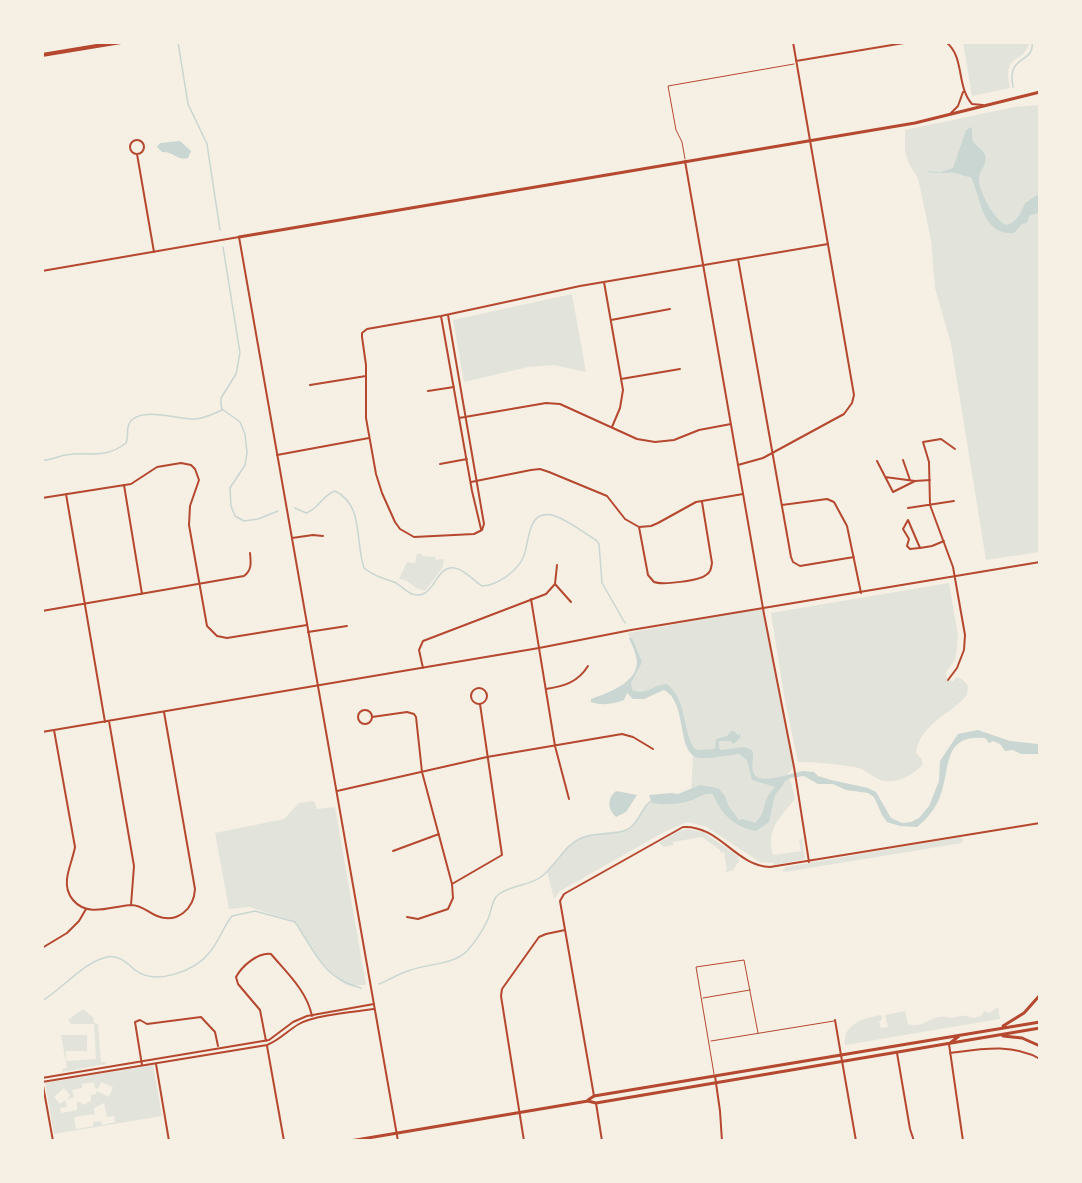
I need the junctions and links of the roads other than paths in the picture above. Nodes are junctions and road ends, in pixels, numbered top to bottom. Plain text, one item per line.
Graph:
1 (120, 42) edge
2 (793, 42) edge
3 (910, 42) edge
4 (946, 42) edge
5 (42, 55) edge
6 (796, 63) junction
7 (963, 92) junction
8 (1040, 92) edge
9 (989, 105) junction
10 (951, 113) junction
11 (809, 141) junction
12 (137, 154) junction
13 (685, 161) junction
14 (238, 237) junction
15 (828, 244) junction
16 (154, 252) junction
17 (738, 259) junction
18 (703, 265) junction
19 (42, 271) edge
20 (604, 282) junction
21 (670, 309) dead end
22 (448, 315) junction
23 (441, 316) junction
24 (610, 320) junction
25 (680, 369) dead end
26 (366, 376) junction
27 (621, 380) junction
28 (310, 385) dead end
29 (454, 387) junction
30 (428, 391) dead end
31 (466, 417) junction
32 (459, 418) junction
33 (731, 424) junction
34 (612, 427) junction
35 (369, 438) junction
36 (955, 449) dead end
37 (772, 453) junction
38 (277, 455) junction
39 (467, 459) junction
40 (903, 460) dead end
41 (877, 461) dead end
42 (440, 464) dead end
43 (738, 465) junction
44 (884, 476) junction
45 (477, 480) junction
46 (910, 480) junction
47 (930, 480) junction
48 (915, 481) junction
49 (471, 482) junction
50 (124, 485) junction
51 (66, 494) junction
52 (743, 494) junction
53 (42, 498) edge
54 (702, 501) junction
55 (954, 501) dead end
56 (930, 505) junction
57 (782, 506) junction
58 (908, 508) dead end
59 (639, 527) junction
60 (482, 530) junction
61 (323, 536) dead end
62 (292, 538) junction
63 (944, 541) junction
64 (920, 548) junction
65 (250, 553) dead end
66 (854, 557) junction
67 (1040, 562) edge
68 (557, 565) dead end
69 (954, 577) junction
70 (199, 585) junction
71 (555, 585) junction
72 (861, 593) junction
73 (142, 594) junction
74 (531, 599) junction
75 (571, 602) dead end
76 (85, 604) junction
77 (764, 608) junction
78 (42, 611) edge
79 (307, 625) junction
80 (347, 626) dead end
81 (308, 632) junction
82 (539, 648) junction
83 (588, 666) dead end
84 (423, 668) junction
85 (948, 680) dead end
86 (318, 686) junction
87 (546, 689) junction
88 (480, 704) junction
89 (164, 712) junction
90 (372, 717) junction
91 (109, 721) junction
92 (105, 722) junction
93 (54, 730) junction
94 (42, 732) edge
95 (555, 746) junction
96 (653, 749) dead end
97 (487, 757) junction
98 (422, 772) junction
99 (337, 790) junction
100 (569, 799) dead end
101 (1040, 823) edge
102 (439, 834) junction
103 (393, 851) dead end
104 (809, 862) junction
105 (452, 884) junction
106 (131, 905) junction
107 (86, 909) junction
108 (407, 917) dead end
109 (565, 930) junction
110 (42, 948) edge
111 (750, 990) junction
112 (1040, 995) edge
113 (702, 998) junction
114 (374, 1004) junction
115 (374, 1009) junction
116 (312, 1017) junction
117 (836, 1020) joint
118 (1040, 1022) edge
119 (1040, 1028) edge
120 (996, 1029) junction
121 (758, 1033) junction
122 (963, 1034) junction
123 (998, 1035) junction
124 (266, 1040) junction
125 (709, 1042) junction
126 (949, 1044) junction
127 (267, 1045) junction
128 (1040, 1046) edge
129 (218, 1047) junction
130 (219, 1052) junction
131 (897, 1053) junction
132 (950, 1053) junction
133 (841, 1054) junction
134 (155, 1058) junction
135 (1040, 1059) edge
136 (141, 1060) junction
137 (842, 1062) junction
138 (156, 1063) junction
139 (142, 1065) junction
140 (109, 1068) junction
141 (715, 1076) junction
142 (42, 1080) edge
143 (716, 1083) junction
144 (614, 1093) junction
145 (594, 1096) junction
146 (588, 1101) junction
147 (596, 1103) junction
148 (520, 1113) junction
149 (396, 1133) junction
150 (53, 1141) edge
151 (169, 1141) edge
152 (284, 1141) edge
153 (350, 1141) edge
154 (398, 1141) edge
155 (524, 1141) edge
156 (602, 1141) edge
157 (722, 1141) edge
158 (856, 1141) edge
159 (914, 1141) edge
160 (964, 1141) edge

1 - 5 highway
2 - 6 street
3 - 6 street
4 - 7 street
6 - 11 street
6 - 13 lane
7 - 9 street
7 - 10 street
8 - 9 main road
9 - 10 main road
10 - 11 main road
11 - 13 main road
11 - 15 street
12 - 12 street
12 - 16 street
13 - 14 main road
13 - 18 street
14 - 16 street
14 - 38 street
15 - 17 street
15 - 37 street
16 - 19 street
17 - 18 street
17 - 37 street
18 - 20 street
18 - 33 street
20 - 22 street
20 - 24 street
21 - 24 street
22 - 23 street
22 - 31 street
23 - 26 street
23 - 29 street
24 - 27 street
25 - 27 street
26 - 28 street
26 - 35 street
27 - 34 street
29 - 30 street
29 - 32 street
31 - 32 street
31 - 34 street
31 - 45 street
32 - 39 street
33 - 34 street
33 - 43 street
35 - 38 street
35 - 60 street
36 - 47 street
37 - 43 street
37 - 57 street
38 - 62 street
39 - 42 street
39 - 49 street
40 - 46 street
41 - 44 street
43 - 52 street
44 - 46 street
44 - 48 street
45 - 49 street
45 - 59 street
45 - 60 street
46 - 48 street
47 - 48 street
47 - 56 street
49 - 60 street
50 - 51 street
50 - 70 street
50 - 73 street
51 - 53 street
51 - 76 street
52 - 54 street
52 - 77 street
54 - 59 street
54 - 59 street
55 - 56 street
56 - 58 street
56 - 63 street
57 - 66 street
57 - 66 street
61 - 62 street
62 - 79 street
63 - 64 street
63 - 69 street
64 - 64 street
65 - 70 street
66 - 72 street
67 - 69 street
68 - 71 street
69 - 72 street
69 - 85 street
70 - 73 street
70 - 79 street
71 - 74 street
71 - 75 street
72 - 77 street
73 - 76 street
74 - 82 street
74 - 84 street
76 - 78 street
76 - 92 street
77 - 82 street
77 - 104 street
79 - 81 street
80 - 81 street
81 - 86 street
82 - 84 street
82 - 87 street
83 - 87 street
84 - 86 street
86 - 89 street
86 - 99 street
87 - 95 street
88 - 88 street
88 - 97 street
89 - 91 street
89 - 106 street
90 - 90 street
90 - 98 street
91 - 92 street
91 - 106 street
92 - 93 street
93 - 94 street
93 - 107 street
95 - 96 street
95 - 97 street
95 - 100 street
97 - 98 street
97 - 105 street
98 - 99 street
98 - 102 street
99 - 114 street
101 - 104 street
102 - 103 street
102 - 105 street
104 - 109 street
105 - 108 street
106 - 107 street
107 - 110 street
109 - 145 street
109 - 148 street
111 - 113 lane
111 - 113 lane
111 - 121 lane
112 - 120 main road
113 - 125 lane
114 - 115 street
114 - 116 street
115 - 116 street
115 - 149 street
116 - 124 street
116 - 124 street
116 - 127 street
117 - 121 lane
117 - 133 street
118 - 120 main road
119 - 123 main road
120 - 122 main road
121 - 125 lane
122 - 126 main road
122 - 133 main road
123 - 126 main road
123 - 128 main road
124 - 127 street
124 - 129 street
125 - 141 lane
126 - 131 main road
126 - 132 street
127 - 130 street
127 - 152 street
129 - 130 street
129 - 134 street
129 - 136 street
130 - 138 street
131 - 137 main road
131 - 159 street
132 - 135 street
132 - 160 street
133 - 137 street
133 - 141 main road
134 - 136 street
134 - 138 street
136 - 139 street
136 - 140 street
137 - 143 main road
137 - 158 street
138 - 139 street
138 - 151 street
139 - 140 street
140 - 142 street
141 - 143 street
141 - 144 main road
142 - 150 street
143 - 147 main road
143 - 157 street
144 - 145 main road
144 - 147 main road
145 - 146 main road
146 - 147 main road
146 - 148 main road
147 - 156 street
148 - 149 main road
148 - 155 street
149 - 153 main road
149 - 154 street

